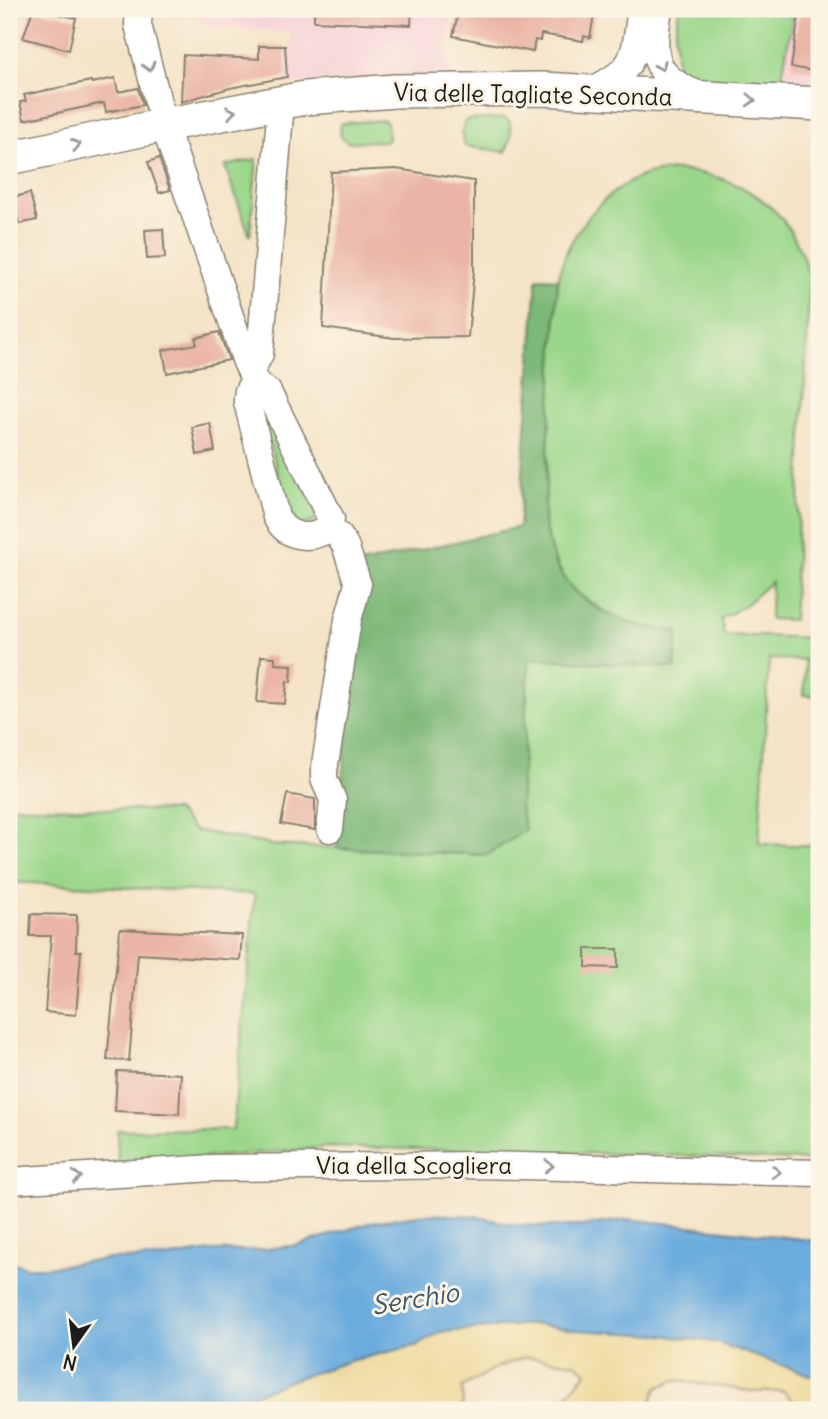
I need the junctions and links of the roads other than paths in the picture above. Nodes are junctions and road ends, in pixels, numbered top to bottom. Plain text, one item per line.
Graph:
1 (139, 9) edge
2 (641, 9) edge
3 (659, 9) edge
4 (587, 93) junction
5 (707, 98) junction
6 (281, 103) junction
7 (819, 104) edge
8 (164, 125) junction
9 (9, 158) edge
10 (253, 377) junction
11 (328, 529) junction
12 (330, 829) dead end
13 (819, 1173) edge
14 (9, 1181) edge

1 -> 8 street
2 - 4 street
3 -> 5 street
4 - 5 main road, Via delle Tagliate Seconda
4 - 6 main road, Via delle Tagliate Seconda
5 -> 7 main road, Via delle Tagliate Seconda
8 -> 6 main road, Via delle Tagliate Seconda
6 - 10 street
9 -> 8 main road, Via delle Tagliate Seconda
8 - 10 street
10 - 11 street
10 - 11 street
11 - 12 street
14 -> 13 street, Via della Scogliera

